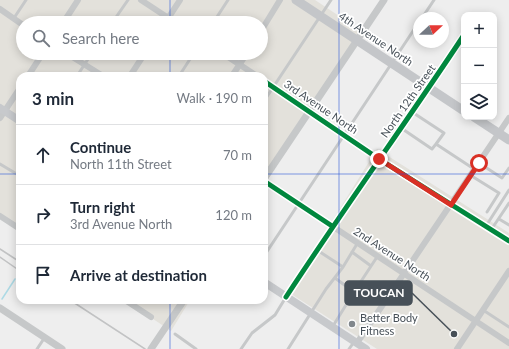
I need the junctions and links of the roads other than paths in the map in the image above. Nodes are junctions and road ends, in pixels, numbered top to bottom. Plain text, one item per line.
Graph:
1 (26, 0) edge
2 (78, 0) edge
3 (128, 0) edge
4 (141, 0) edge
5 (180, 0) edge
6 (228, 0) edge
7 (280, 0) edge
8 (296, 0) edge
9 (331, 0) edge
10 (384, 0) edge
11 (434, 0) edge
12 (0, 9) edge
13 (426, 12) edge
14 (68, 16) edge
15 (117, 16) edge
16 (161, 16) edge
17 (169, 16) edge
18 (218, 16) edge
19 (320, 16) junction
20 (14, 18) joint
21 (268, 20) edge
22 (413, 30) edge
23 (356, 40) junction
24 (461, 40) edge
25 (38, 60) edge
26 (78, 60) edge
27 (88, 60) edge
28 (140, 60) edge
29 (189, 60) edge
30 (233, 60) edge
31 (243, 60) edge
32 (390, 63) junction
33 (85, 64) junction
34 (240, 64) junction
35 (31, 72) edge
36 (80, 72) edge
37 (97, 72) edge
38 (133, 72) edge
39 (182, 72) edge
40 (235, 72) edge
41 (251, 72) edge
42 (268, 84) edge
43 (273, 87) junction
44 (429, 89) junction
45 (16, 93) edge
46 (268, 95) edge
47 (461, 109) edge
48 (1, 112) edge
49 (310, 112) junction
50 (412, 112) junction
51 (509, 118) edge
52 (16, 119) edge
53 (479, 120) edge
54 (401, 128) junction
55 (499, 132) junction
56 (344, 135) junction
57 (509, 140) edge
58 (436, 144) junction
59 (379, 159) junction
60 (479, 163) junction
61 (0, 164) edge
62 (509, 168) edge
63 (474, 169) junction
64 (16, 174) edge
65 (268, 174) edge
66 (470, 175) junction
67 (268, 183) edge
68 (509, 190) edge
69 (298, 203) junction
70 (509, 203) edge
71 (451, 205) junction
72 (487, 212) dead end
73 (0, 216) edge
74 (499, 219) junction
75 (509, 225) edge
76 (16, 226) edge
77 (332, 226) junction
78 (488, 228) junction
79 (509, 241) edge
80 (357, 244) junction
81 (268, 250) edge
82 (316, 250) junction
83 (352, 252) junction
84 (378, 257) junction
85 (371, 266) junction
86 (343, 267) junction
87 (509, 271) edge
88 (404, 274) junction
89 (335, 278) junction
90 (268, 285) edge
91 (354, 292) junction
92 (286, 297) junction
93 (131, 304) edge
94 (181, 304) edge
95 (0, 308) edge
96 (483, 310) junction
97 (312, 314) junction
98 (151, 317) dead end
99 (476, 322) junction
100 (332, 327) junction
101 (509, 327) edge
102 (175, 334) dead end
103 (45, 337) junction
104 (356, 342) junction
105 (509, 343) edge
106 (152, 347) edge
107 (37, 349) edge
108 (62, 349) edge
109 (196, 349) edge
110 (241, 349) edge
111 (288, 349) edge
112 (349, 349) edge
113 (366, 349) edge
114 (457, 349) edge

1 - 20 lane
2 - 14 street
3 - 15 lane
4 - 16 street
5 - 17 street
6 - 18 lane
7 - 21 street
8 - 19 main road, 4th Avenue North
9 - 19 lane
10 - 23 street
11 - 13 lane
12 - 20 street
19 - 23 main road, 4th Avenue North
19 - 43 lane
22 - 32 lane
23 - 32 main road, 4th Avenue North
23 - 49 street
24 - 44 street, North 12th Street
25 - 35 street
26 - 33 street
27 - 33 lane
28 - 38 street
29 - 39 lane
30 - 34 street
31 - 34 street
32 - 44 main road, 4th Avenue North
32 - 56 lane
33 - 36 lane
33 - 37 street
34 - 40 street
34 - 41 street
42 - 43 street, 3rd Avenue North
43 - 46 lane
43 - 49 street, 3rd Avenue North
44 - 47 main road, 4th Avenue North
44 - 50 street, North 12th Street
45 - 48 street
48 - 52 main road
49 - 56 street, 3rd Avenue North
49 - 65 street
50 - 54 street, North 12th Street
50 - 58 lane
51 - 55 street
53 - 55 main road
54 - 58 lane
54 - 59 street, North 12th Street
55 - 57 main road
55 - 60 street
56 - 59 street, 3rd Avenue North
56 - 69 lane
58 - 63 lane
59 - 71 street, 3rd Avenue North
59 - 77 street, North 12th Street
60 - 62 lane
60 - 63 street
61 - 64 lane
63 - 66 street
66 - 71 street
66 - 72 lane
67 - 69 street, 2nd Avenue North
68 - 78 lane
69 - 77 street, 2nd Avenue North
69 - 81 lane
70 - 74 lane
71 - 78 street, 3rd Avenue North
71 - 88 street
73 - 76 street
74 - 75 lane
74 - 78 lane
77 - 80 street, 2nd Avenue North
77 - 82 street, North 12th Street
78 - 79 street, 3rd Avenue North
80 - 83 lane
80 - 84 street, 2nd Avenue North
82 - 86 lane
82 - 92 street, North 12th Street
83 - 85 lane
83 - 86 lane
84 - 85 lane
84 - 88 street, 2nd Avenue North
85 - 91 lane
86 - 89 lane
87 - 96 street
88 - 99 street, 2nd Avenue North
88 - 104 street
89 - 91 lane
89 - 97 lane
90 - 92 main road
91 - 100 lane
92 - 97 main road
92 - 110 lane
93 - 98 street
94 - 106 street
95 - 103 street
96 - 99 street
96 - 101 lane
97 - 100 main road
97 - 111 lane
99 - 105 street, 2nd Avenue North
99 - 114 street
100 - 104 main road
102 - 109 lane
103 - 107 lane
103 - 108 street
104 - 112 lane
104 - 113 main road

